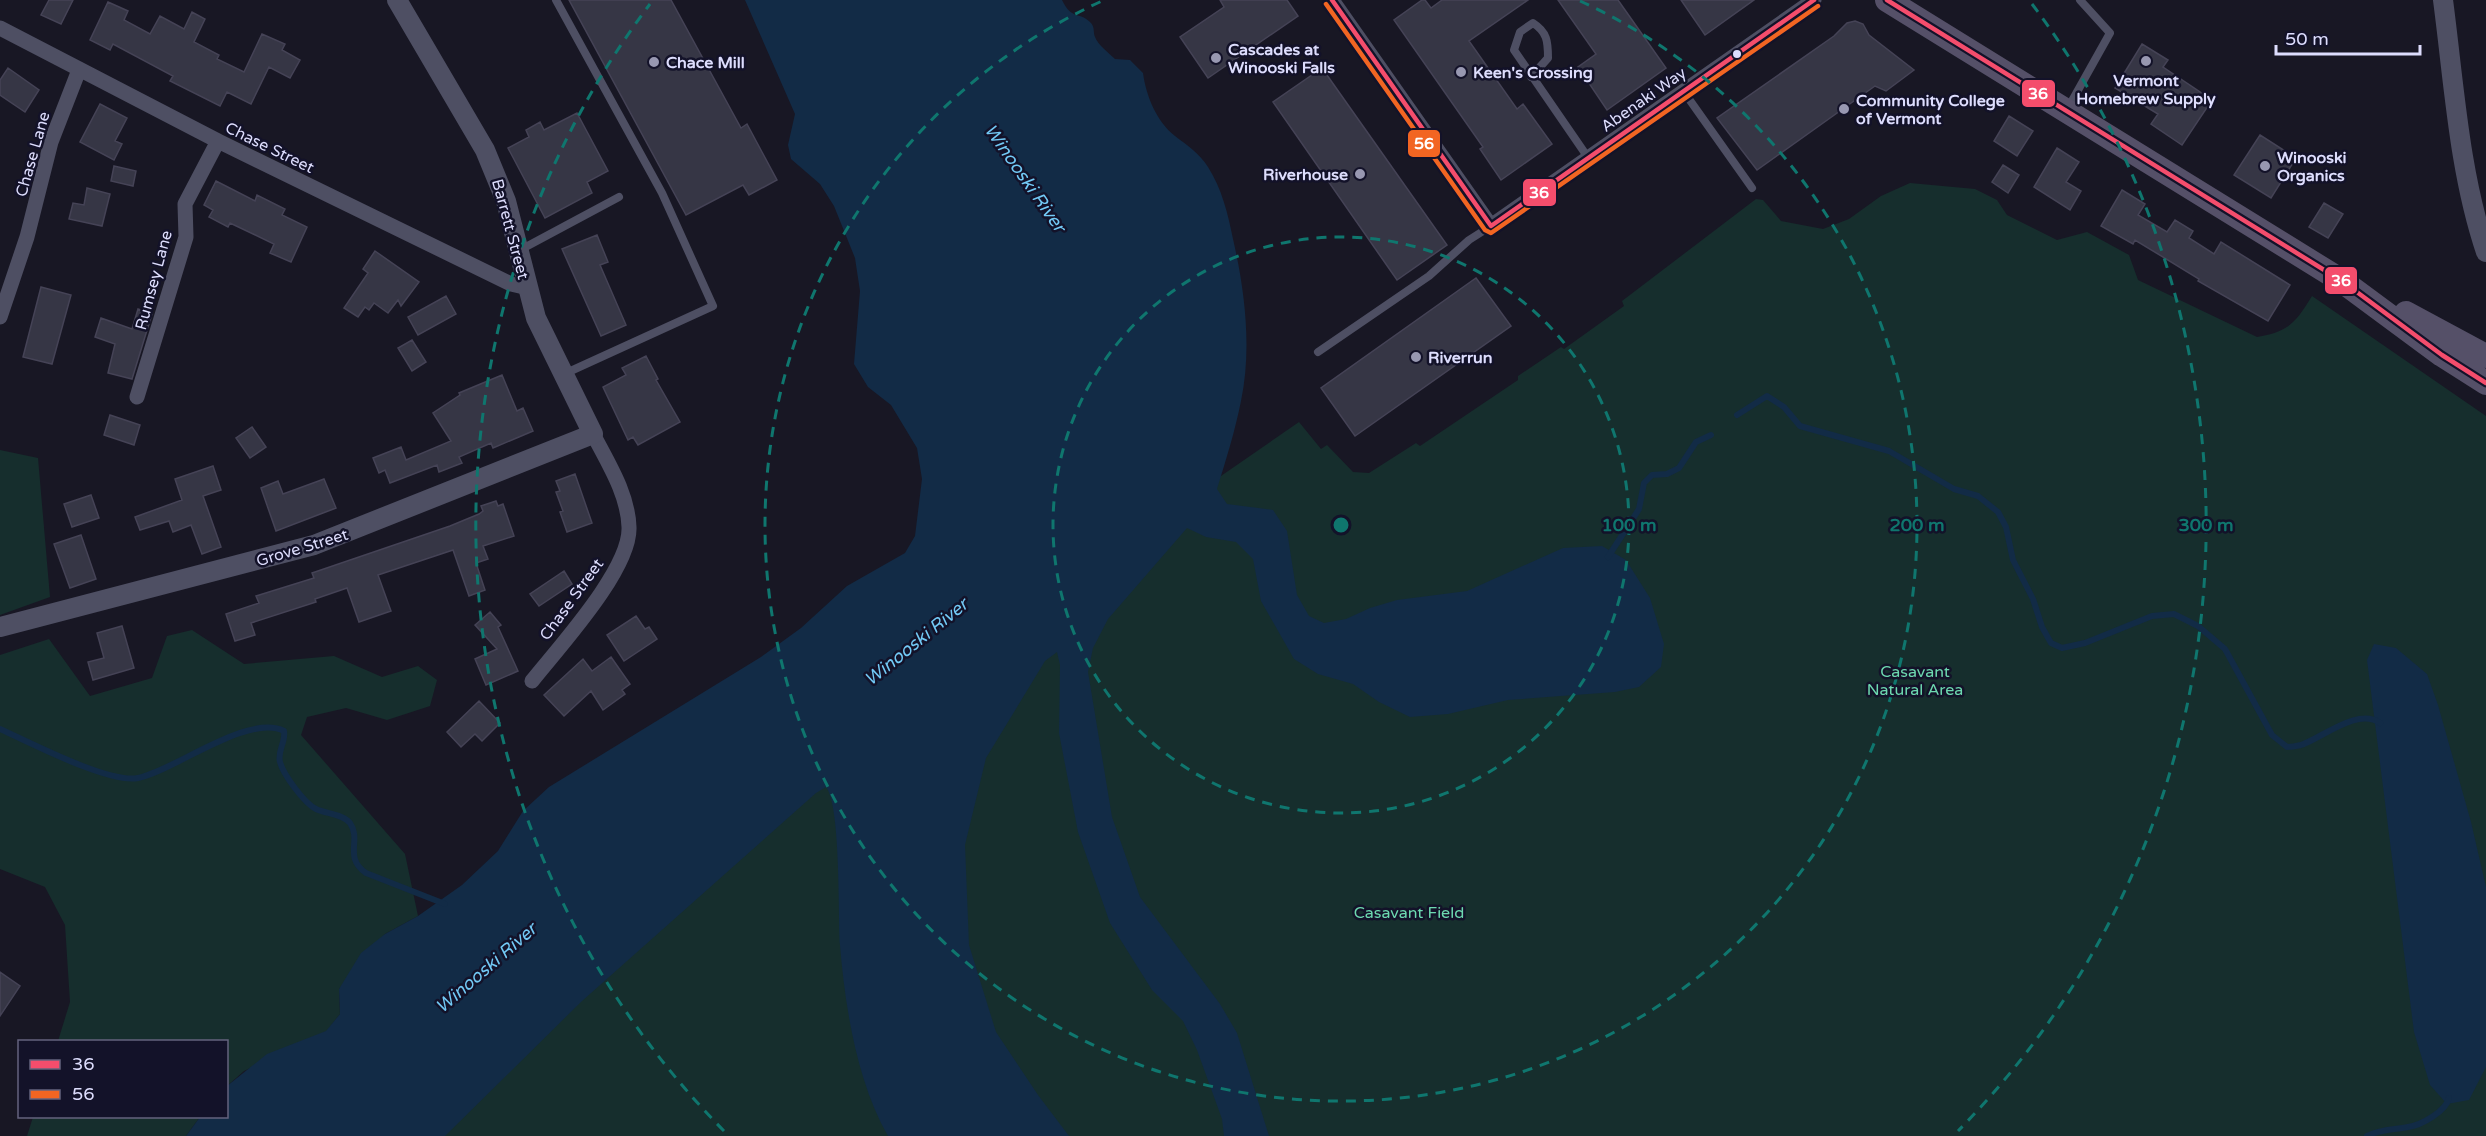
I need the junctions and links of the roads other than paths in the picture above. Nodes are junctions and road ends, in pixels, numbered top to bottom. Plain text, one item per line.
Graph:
1 (397, 0) edge
2 (556, 0) edge
3 (1332, 0) edge
4 (1814, 0) edge
5 (1887, 0) edge
6 (2079, 0) edge
7 (2443, 0) edge
8 (0, 28) edge
9 (79, 70) junction
10 (1531, 77) junction
11 (1684, 92) junction
12 (2068, 109) junction
13 (218, 141) junction
14 (1589, 159) junction
15 (1752, 188) dead end
16 (619, 197) dead end
17 (1491, 226) junction
18 (519, 251) junction
19 (2486, 252) edge
20 (2342, 281) junction
21 (528, 288) junction
22 (3, 297) edge
23 (0, 317) edge
24 (1318, 352) dead end
25 (2486, 356) edge
26 (563, 375) junction
27 (2486, 383) edge
28 (137, 397) dead end
29 (593, 434) junction
30 (0, 627) edge
31 (532, 681) dead end

1 - 18 street, Barrett Street
2 - 26 lane
3 - 17 street
4 - 11 street, Abenaki Way
5 - 12 main road
6 - 12 lane
7 - 19 street
8 - 9 street, Chase Street
9 - 13 street, Chase Street
9 - 22 street, Chase Lane
10 - 10 lane
10 - 14 lane
11 - 14 street, Abenaki Way
11 - 15 lane
12 - 20 main road
13 - 21 street, Chase Street
13 - 28 street, Rumsey Lane
14 - 17 street, Abenaki Way
16 - 18 lane
17 - 24 lane
18 - 21 street, Barrett Street
20 - 25 main road
20 - 27 main road
21 - 26 street, Barrett Street
22 - 23 street, Chase Lane
26 - 29 street, Barrett Street
29 - 30 street, Grove Street
29 - 31 street, Chase Street

